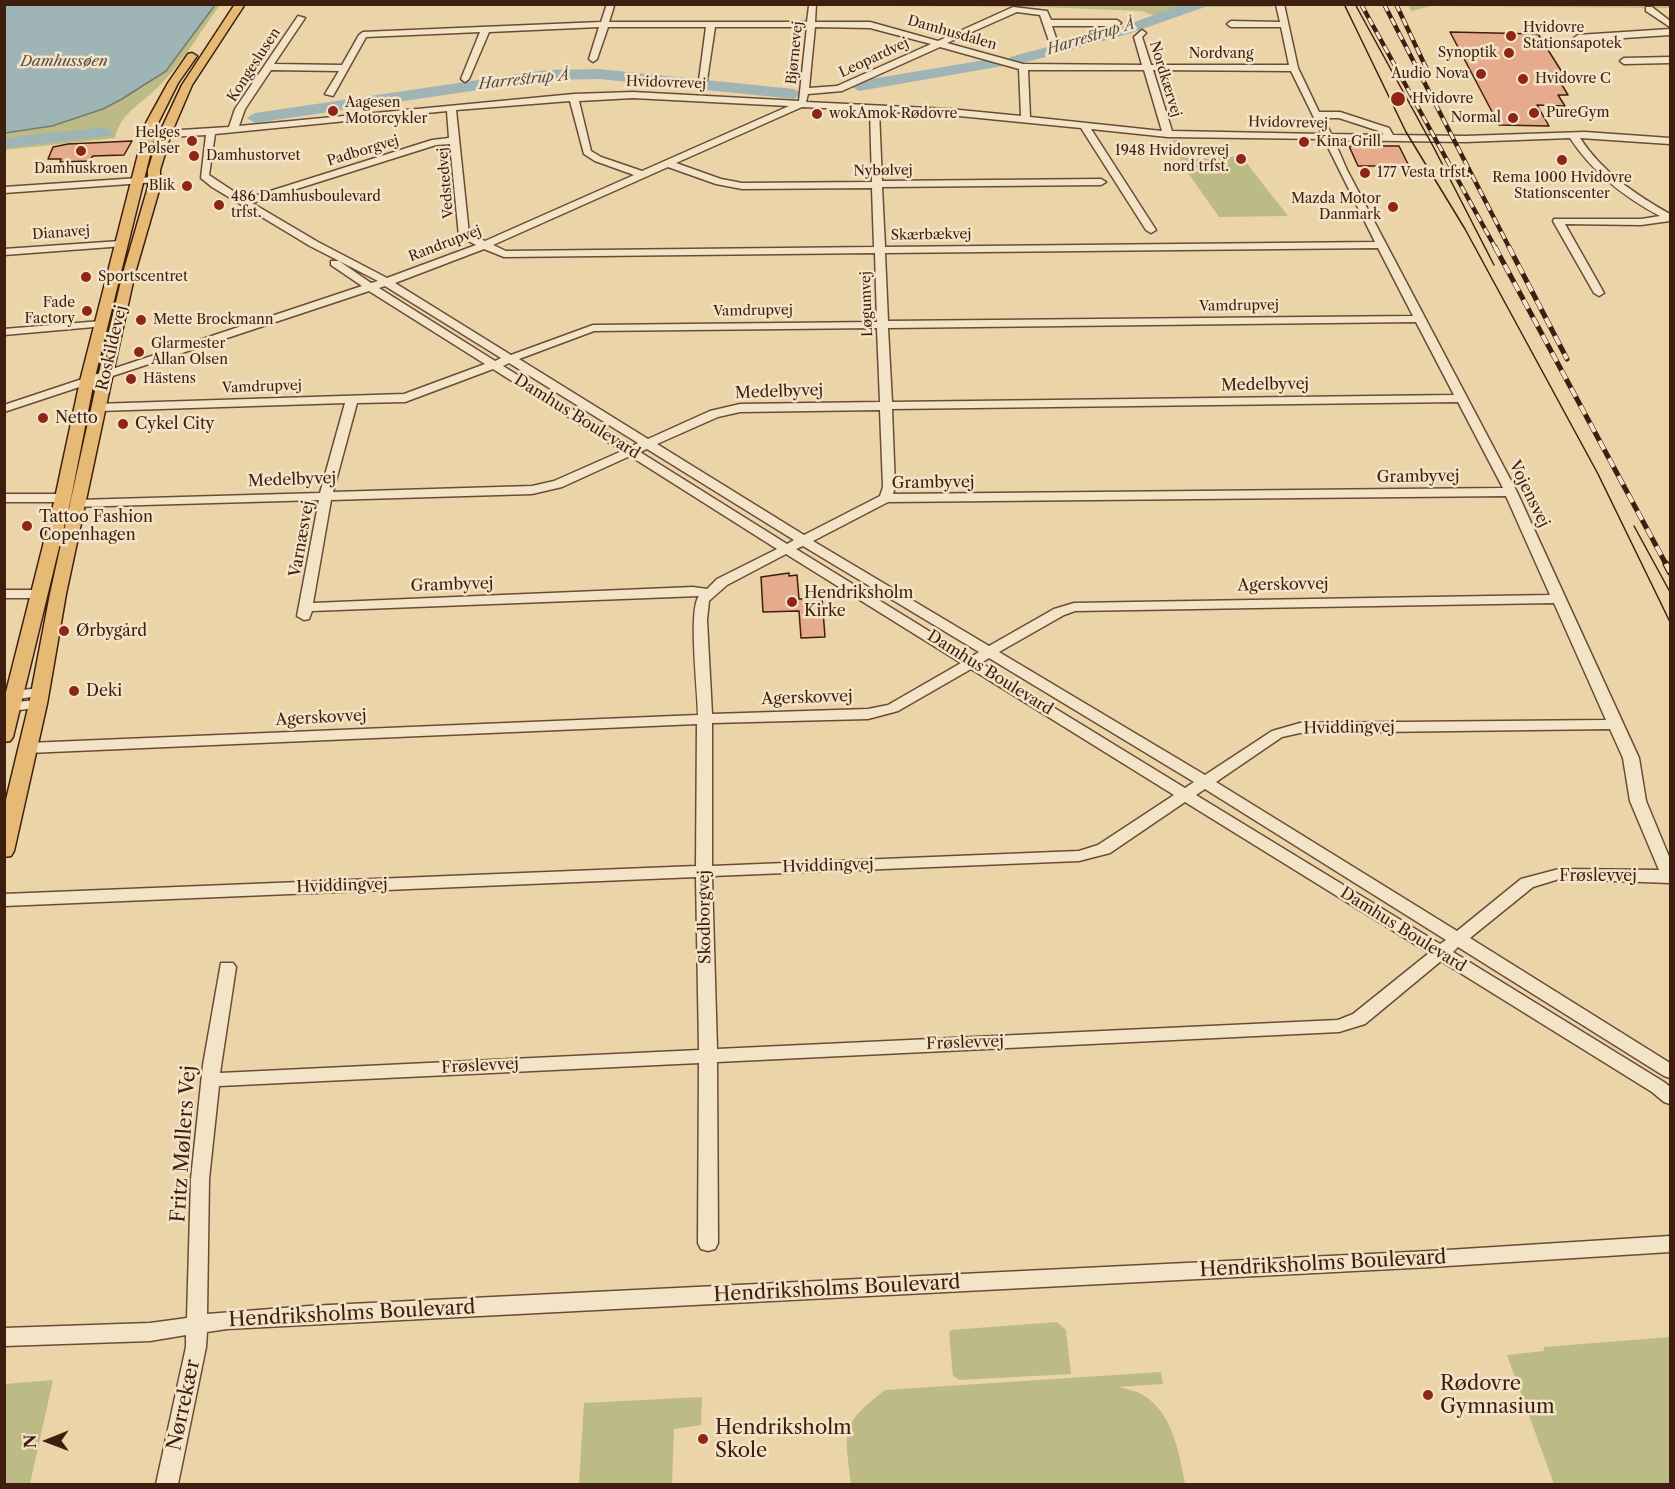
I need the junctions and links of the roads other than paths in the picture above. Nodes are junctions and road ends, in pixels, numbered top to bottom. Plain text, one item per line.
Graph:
1 (229, 4) edge
2 (240, 4) edge
3 (1280, 5) edge
4 (610, 6) dead end
5 (813, 6) edge
6 (1649, 9) dead end
7 (301, 18) dead end
8 (1047, 23) junction
9 (1117, 23) dead end
10 (604, 24) junction
11 (711, 24) junction
12 (1231, 24) dead end
13 (812, 25) junction
14 (1284, 25) junction
15 (1671, 25) edge
16 (486, 29) junction
17 (1671, 32) edge
18 (1142, 33) dead end
19 (1578, 38) dead end
20 (938, 43) junction
21 (1054, 44) dead end
22 (593, 59) dead end
23 (1671, 60) edge
24 (1624, 61) dead end
25 (1023, 67) junction
26 (268, 68) junction
27 (345, 68) junction
28 (1148, 68) junction
29 (1294, 68) junction
30 (465, 80) dead end
31 (703, 80) dead end
32 (805, 91) junction
33 (330, 94) dead end
34 (574, 97) junction
35 (802, 103) junction
36 (451, 107) junction
37 (874, 108) junction
38 (1317, 115) junction
39 (1026, 120) junction
40 (1084, 125) junction
41 (233, 129) junction
42 (166, 132) junction
43 (211, 132) junction
44 (1168, 134) junction
45 (149, 135) junction
46 (1328, 137) junction
47 (1389, 138) junction
48 (1581, 138) junction
49 (456, 141) junction
50 (1671, 141) edge
51 (669, 164) junction
52 (643, 176) junction
53 (154, 180) junction
54 (137, 181) junction
55 (1101, 182) dead end
56 (876, 184) junction
57 (4, 190) edge
58 (244, 202) junction
59 (1670, 218) edge
60 (1152, 230) dead end
61 (120, 244) junction
62 (314, 244) junction
63 (1382, 245) junction
64 (483, 246) junction
65 (880, 251) junction
66 (4, 252) edge
67 (387, 283) junction
68 (371, 288) junction
69 (1599, 293) dead end
70 (1421, 319) junction
71 (101, 324) junction
72 (882, 324) junction
73 (5, 333) edge
74 (510, 359) junction
75 (493, 364) junction
76 (105, 375) junction
77 (87, 381) junction
78 (352, 399) junction
79 (1462, 399) junction
80 (885, 406) junction
81 (99, 407) junction
82 (4, 409) edge
83 (647, 444) junction
84 (631, 451) junction
85 (1511, 492) junction
86 (326, 495) junction
87 (4, 498) edge
88 (886, 498) junction
89 (70, 501) junction
90 (804, 541) junction
91 (788, 550) junction
92 (708, 593) junction
93 (4, 594) edge
94 (39, 594) junction
95 (1559, 599) junction
96 (305, 612) joint
97 (988, 653) junction
98 (972, 661) junction
99 (39, 698) junction
100 (9, 702) edge
101 (704, 719) junction
102 (1616, 724) junction
103 (4, 737) edge
104 (28, 748) junction
105 (1205, 782) junction
106 (1184, 795) junction
107 (4, 852) edge
108 (704, 871) junction
109 (1670, 877) edge
110 (4, 900) edge
111 (1456, 940) junction
112 (1440, 953) junction
113 (227, 967) dead end
114 (708, 1054) junction
115 (1671, 1071) edge
116 (210, 1080) junction
117 (1671, 1097) edge
118 (708, 1244) dead end
119 (1671, 1244) edge
120 (197, 1326) junction
121 (4, 1337) edge
122 (167, 1485) edge

1 - 45 main road, Roskildevej
2 - 42 main road, Roskildevej
3 - 14 street, Vojensvej
4 - 10 street
5 - 13 street, Bjørnevej
6 - 15 street
7 - 26 street, Kongeslusen
8 - 9 street, Leopardvej
8 - 20 street, Leopardvej
8 - 21 street
10 - 11 street, Damhusdalen
10 - 16 street, Damhusdalen
10 - 22 street
11 - 13 street, Damhusdalen
11 - 31 street
12 - 14 street
13 - 20 street, Damhusdalen
13 - 32 street, Bjørnevej
14 - 29 street, Vojensvej
16 - 27 street, Damhusdalen
16 - 30 street
17 - 19 street
18 - 28 street, Nordkærvej
20 - 25 street, Damhusdalen
20 - 32 street, Leopardvej
23 - 24 street
25 - 28 street, Damhusdalen
25 - 39 street
26 - 27 street
26 - 41 street, Kongeslusen
27 - 33 street, Damhusdalen
28 - 29 street, Nordvang
28 - 44 street, Nordkærvej
29 - 38 street, Vojensvej
32 - 35 street, Bjørnevej
34 - 35 street, Hvidovrevej
34 - 36 street, Hvidovrevej
34 - 52 street
35 - 37 street, Hvidovrevej
35 - 51 street, Randrupvej
36 - 41 street, Hvidovrevej
36 - 49 street, Vedstedvej
37 - 39 street, Hvidovrevej
37 - 56 street, Løgumvej
38 - 46 street, Vojensvej
38 - 47 street
39 - 40 street, Hvidovrevej
40 - 44 street, Hvidovrevej
40 - 60 street
41 - 42 street, Hvidovrevej
41 - 43 street, Hvidovrevej
42 - 43 street, Hvidovrevej
42 - 45 street, Hvidovrevej
42 - 53 main road, Roskildevej
43 - 58 street, Damhus Boulevard
44 - 46 street, Hvidovrevej
45 - 54 main road, Roskildevej
46 - 47 street, Hvidovrevej
46 - 63 street, Vojensvej
47 - 48 street, Hvidovrevej
48 - 50 street, Hvidovrevej
48 - 59 street
49 - 58 street, Padborgvej
49 - 64 street, Vedstedvej
51 - 52 street, Randrupvej
51 - 56 street, Nybølvej
52 - 64 street, Randrupvej
53 - 54 street
53 - 76 main road, Roskildevej
54 - 57 street
54 - 61 main road, Roskildevej
55 - 56 street, Nybølvej
56 - 65 street, Løgumvej
58 - 62 street, Damhus Boulevard
59 - 69 street
61 - 66 street, Dianavej
61 - 71 main road, Roskildevej
62 - 67 street, Damhus Boulevard
62 - 68 street, Damhus Boulevard
63 - 65 street, Skærbækvej
63 - 70 street, Vojensvej
64 - 65 street, Skærbækvej
64 - 67 street, Randrupvej
65 - 72 street, Løgumvej
67 - 68 street, Randrupvej
67 - 74 street, Damhus Boulevard
68 - 75 street, Damhus Boulevard
68 - 76 street, Randrupvej
70 - 72 street, Vamdrupvej
70 - 79 street, Vojensvej
71 - 73 street
71 - 77 main road, Roskildevej
72 - 74 street, Vamdrupvej
72 - 80 street, Løgumvej
74 - 75 street, Vamdrupvej
74 - 83 street, Damhus Boulevard
75 - 78 street, Vamdrupvej
75 - 84 street, Damhus Boulevard
76 - 77 street, Randrupvej
76 - 81 main road, Roskildevej
77 - 82 street, Randrupvej
77 - 89 main road, Roskildevej
78 - 81 street, Vamdrupvej
78 - 86 street, Varnæsvej
79 - 80 street, Medelbyvej
79 - 85 street, Vojensvej
80 - 83 street, Medelbyvej
80 - 88 street, Løgumvej
81 - 89 main road, Roskildevej
83 - 84 street, Medelbyvej
83 - 90 street, Damhus Boulevard
84 - 86 street, Medelbyvej
84 - 91 street, Damhus Boulevard
85 - 88 street, Grambyvej
85 - 95 street, Vojensvej
86 - 89 street, Medelbyvej
86 - 96 street, Varnæsvej
87 - 89 street, Medelbyvej
88 - 90 street, Grambyvej
89 - 94 main road, Roskildevej
89 - 99 main road, Roskildevej
90 - 91 street, Grambyvej
90 - 97 street, Damhus Boulevard
91 - 92 street, Grambyvej
91 - 98 street, Damhus Boulevard
92 - 96 street, Grambyvej
92 - 101 street, Skodborgvej
93 - 94 street
94 - 100 main road, Roskildevej
95 - 97 street, Agerskovvej
95 - 102 street, Vojensvej
97 - 98 street, Agerskovvej
97 - 105 street, Damhus Boulevard
98 - 101 street, Agerskovvej
98 - 106 street, Damhus Boulevard
99 - 100 street
99 - 104 main road, Roskildevej
100 - 103 main road, Roskildevej
101 - 104 street, Agerskovvej
101 - 108 street, Skodborgvej
102 - 105 street, Hviddingvej
102 - 109 street, Vojensvej
104 - 107 main road, Roskildevej
105 - 106 street, Hviddingvej
105 - 111 street, Damhus Boulevard
106 - 108 street, Hviddingvej
106 - 112 street, Damhus Boulevard
108 - 110 street, Hviddingvej
108 - 114 street, Skodborgvej
109 - 111 street, Frøslevvej
111 - 112 street, Frøslevvej
111 - 115 street, Damhus Boulevard
112 - 114 street, Frøslevvej
112 - 117 street, Damhus Boulevard
113 - 116 street, Fritz Møllers Vej
114 - 116 street, Frøslevvej
114 - 118 street, Skodborgvej
116 - 120 street, Fritz Møllers Vej
119 - 120 street, Hendriksholms Boulevard
120 - 121 street, Hendriksholms Boulevard
120 - 122 street, Nørrekær

